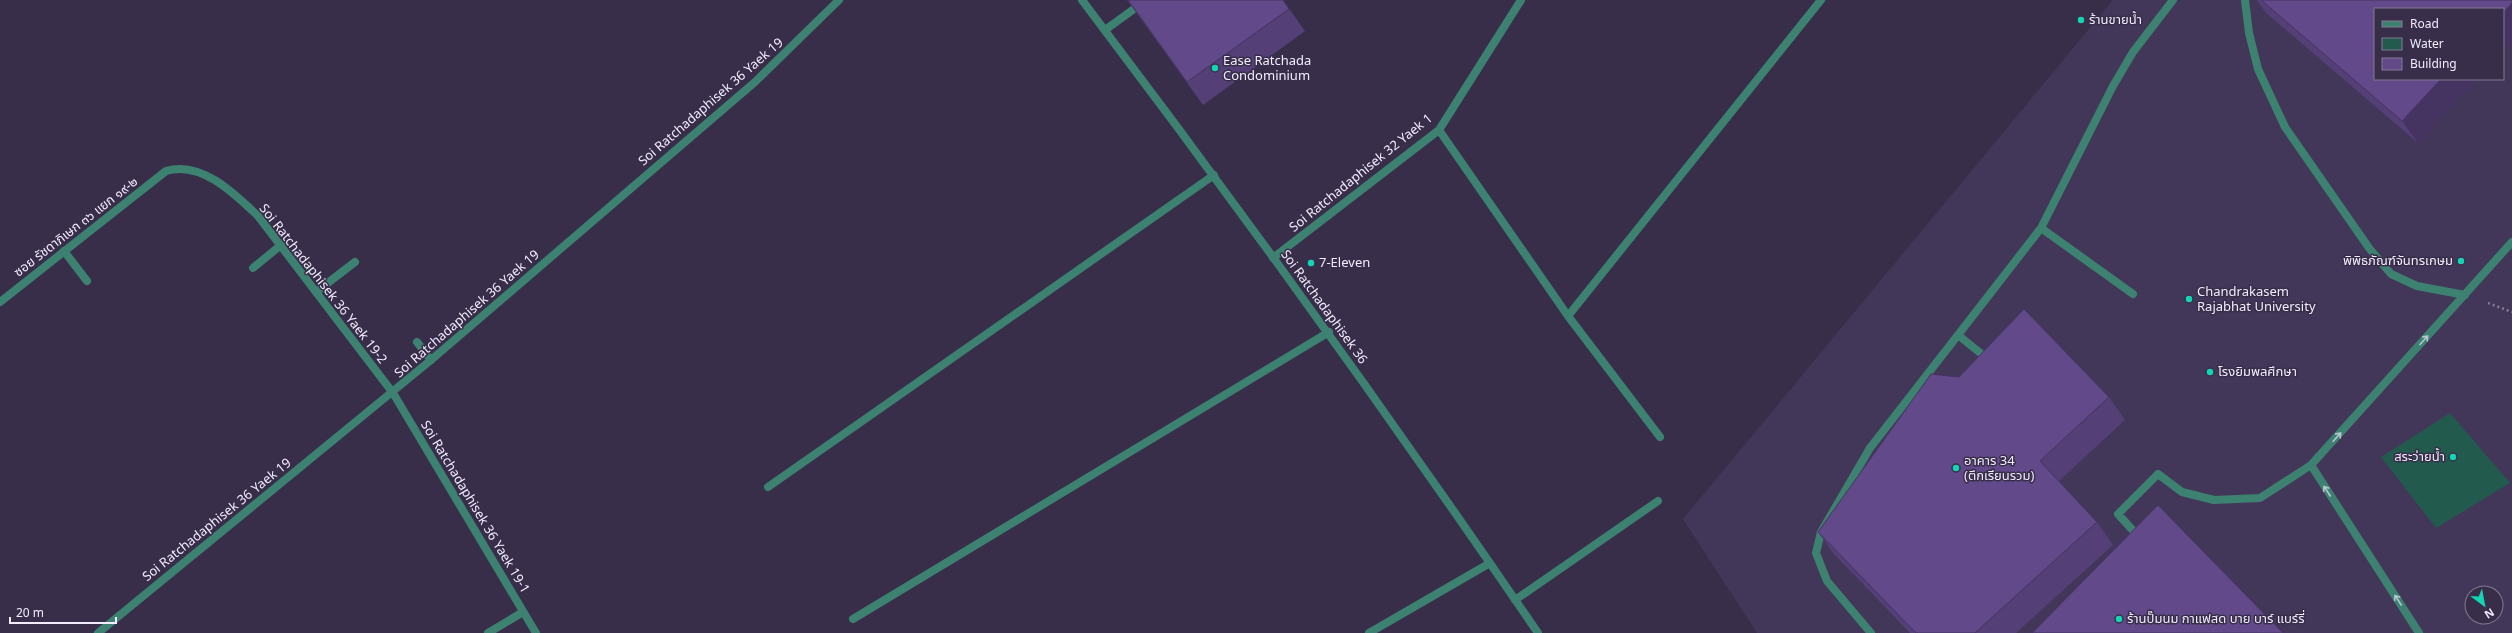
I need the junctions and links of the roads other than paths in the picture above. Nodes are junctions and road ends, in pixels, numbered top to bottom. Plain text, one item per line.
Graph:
1 (839, 0) edge
2 (1082, 0) edge
3 (1521, 0) edge
4 (1821, 0) edge
5 (2172, 0) edge
6 (2245, 0) edge
7 (1134, 9) edge
8 (1105, 30) junction
9 (1438, 130) junction
10 (166, 171) joint
11 (1214, 175) junction
12 (2041, 228) junction
13 (2512, 242) edge
14 (281, 245) junction
15 (64, 251) junction
16 (1273, 258) junction
17 (355, 262) dead end
18 (253, 268) dead end
19 (87, 281) dead end
20 (316, 292) junction
21 (2133, 294) dead end
22 (2465, 295) junction
23 (0, 302) edge
24 (1568, 316) junction
25 (1329, 332) junction
26 (1958, 335) junction
27 (417, 342) dead end
28 (431, 360) junction
29 (1991, 362) edge
30 (393, 393) junction
31 (1660, 437) dead end
32 (2310, 466) junction
33 (768, 487) dead end
34 (1658, 501) dead end
35 (2127, 548) edge
36 (1490, 563) junction
37 (1515, 600) junction
38 (524, 612) junction
39 (853, 620) dead end
40 (98, 633) edge
41 (488, 633) edge
42 (536, 633) edge
43 (1369, 633) edge
44 (1538, 633) edge
45 (1871, 633) edge
46 (2418, 633) edge

1 - 28 street, Soi Ratchadaphisek 36 Yaek 19
2 - 8 street, Soi Ratchadaphisek 36
3 - 9 street, Soi Ratchadaphisek 32 Yaek 1
4 - 24 street
5 - 12 street
6 - 22 street
7 - 8 street
8 - 11 street, Soi Ratchadaphisek 36
9 - 16 street, Soi Ratchadaphisek 32 Yaek 1
9 - 24 street
10 - 14 street, Soi Ratchadaphisek 36 Yaek 19-2
10 - 15 street, ซอย รัชดาภิเษก ๓๖ แยก ๑๙-๒
11 - 16 street, Soi Ratchadaphisek 36
11 - 33 street
12 - 21 street
12 - 26 street
13 - 22 street
14 - 18 street
14 - 20 street, Soi Ratchadaphisek 36 Yaek 19-2
15 - 19 street
15 - 23 street, ซอย รัชดาภิเษก ๓๖ แยก ๑๙-๒
16 - 25 street, Soi Ratchadaphisek 36
17 - 20 street
20 - 30 street, Soi Ratchadaphisek 36 Yaek 19-2
32 -> 22 street
24 - 31 street
25 - 36 street, Soi Ratchadaphisek 36
25 - 39 street
26 - 29 street
26 - 45 street
27 - 28 street
28 - 30 street, Soi Ratchadaphisek 36 Yaek 19
30 - 38 street, Soi Ratchadaphisek 36 Yaek 19-1
30 - 40 street, Soi Ratchadaphisek 36 Yaek 19
32 - 35 street
46 -> 32 street
34 - 37 street
36 - 37 street, Soi Ratchadaphisek 36
36 - 43 street
37 - 44 street, Soi Ratchadaphisek 36
38 - 41 street
38 - 42 street, Soi Ratchadaphisek 36 Yaek 19-1

